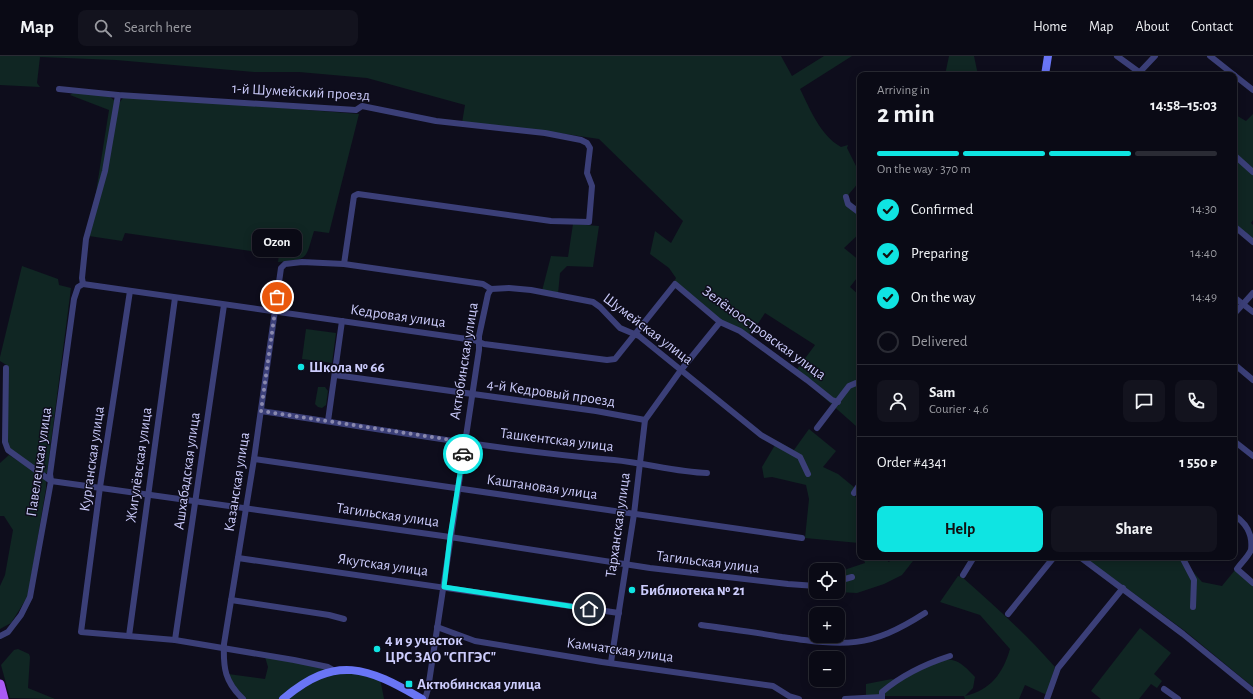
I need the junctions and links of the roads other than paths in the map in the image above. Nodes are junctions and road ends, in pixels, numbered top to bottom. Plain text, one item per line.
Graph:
1 (1048, 56) edge
2 (1117, 56) edge
3 (1155, 56) edge
4 (1210, 56) edge
5 (1045, 72) edge
6 (1137, 72) edge
7 (1142, 72) edge
8 (1230, 72) edge
9 (1237, 77) edge
10 (59, 88) dead end
11 (1253, 90) edge
12 (118, 95) junction
13 (1237, 158) edge
14 (1253, 172) edge
15 (846, 197) dead end
16 (857, 211) edge
17 (1237, 229) edge
18 (1253, 242) edge
19 (284, 264) joint
20 (344, 264) junction
21 (83, 284) junction
22 (675, 284) joint
23 (491, 289) junction
24 (130, 291) junction
25 (1253, 293) edge
26 (176, 298) junction
27 (1237, 299) edge
28 (1243, 304) junction
29 (224, 305) junction
30 (1237, 311) edge
31 (275, 312) junction
32 (1253, 312) edge
33 (342, 321) junction
34 (720, 322) junction
35 (635, 334) junction
36 (479, 342) junction
37 (1237, 367) edge
38 (6, 368) dead end
39 (681, 370) junction
40 (335, 375) junction
41 (1253, 380) edge
42 (857, 384) edge
43 (472, 395) junction
44 (838, 402) junction
45 (261, 411) junction
46 (645, 420) junction
47 (328, 421) junction
48 (817, 428) dead end
49 (465, 442) junction
50 (1237, 443) edge
51 (1253, 456) edge
52 (254, 458) junction
53 (640, 464) junction
54 (707, 473) dead end
55 (808, 474) dead end
56 (52, 481) junction
57 (100, 487) junction
58 (457, 488) junction
59 (857, 488) edge
60 (854, 492) dead end
61 (147, 494) junction
62 (196, 501) junction
63 (246, 508) junction
64 (634, 514) junction
65 (1237, 518) edge
66 (450, 537) junction
67 (802, 538) dead end
68 (1253, 543) edge
69 (238, 558) junction
70 (972, 560) edge
71 (1052, 560) edge
72 (1084, 560) edge
73 (1184, 560) edge
74 (626, 564) junction
75 (963, 575) dead end
76 (852, 577) dead end
77 (845, 579) edge
78 (1253, 583) edge
79 (809, 585) edge
80 (444, 587) junction
81 (1123, 588) junction
82 (231, 600) junction
83 (1193, 607) dead end
84 (619, 613) junction
85 (924, 613) dead end
86 (1008, 614) dead end
87 (344, 619) dead end
88 (701, 626) dead end
89 (437, 627) junction
90 (0, 636) edge
91 (129, 636) junction
92 (175, 640) junction
93 (224, 649) junction
94 (950, 656) dead end
95 (611, 662) junction
96 (335, 671) junction
97 (0, 684) edge
98 (1164, 689) dead end
99 (1253, 691) edge
100 (882, 698) edge
101 (4, 699) edge
102 (243, 699) edge
103 (282, 699) edge
104 (423, 699) edge
105 (799, 699) edge
106 (844, 699) edge
107 (1048, 699) edge
108 (1178, 699) edge

1 - 5 main road
2 - 6 street
3 - 7 street
4 - 8 street
9 - 11 street
10 - 12 street, 1-й Шумейский проезд
12 - 20 street, 1-й Шумейский проезд
12 - 21 street
13 - 14 street
15 - 16 street
17 - 18 street
19 - 20 street, Шумейская улица
19 - 31 street, Казанская улица
20 - 23 street, Шумейская улица
21 - 24 street, Кедровая улица
21 - 56 street, Павелецкая улица
22 - 34 street, Зелёноостровская улица
22 - 35 street, Кедровая улица
23 - 35 street, Шумейская улица
23 - 36 street, Актюбинская улица
24 - 26 street, Кедровая улица
24 - 57 street, Курганская улица
25 - 28 street
26 - 29 street, Кедровая улица
26 - 61 street, Жигулёвская улица
27 - 28 street
28 - 30 street
28 - 32 street
29 - 31 street, Кедровая улица
29 - 62 street, Ашхабадская улица
31 - 33 street, Кедровая улица
31 - 45 street, Казанская улица
33 - 36 street, Кедровая улица
33 - 40 street
34 - 39 street, Тарханская улица
34 - 44 street, Зелёноостровская улица
35 - 36 street, Кедровая улица
35 - 39 street, Шумейская улица
36 - 43 street, Актюбинская улица
37 - 41 street
38 - 56 street
39 - 46 street, Тарханская улица
39 - 55 street, Шумейская улица
40 - 43 street, 4-й Кедровый проезд
40 - 47 street
42 - 44 street
43 - 46 street, 4-й Кедровый проезд
43 - 49 street, Актюбинская улица
44 - 48 street
45 - 47 street, Ташкентская улица
45 - 52 street, Казанская улица
46 - 53 street, Тарханская улица
47 - 49 street, Ташкентская улица
49 - 53 street, Ташкентская улица
49 - 58 street, Актюбинская улица
50 - 51 street
52 - 58 street, Каштановая улица
52 - 63 street, Казанская улица
53 - 54 street, Ташкентская улица
53 - 64 street, Тарханская улица
56 - 57 street, Тагильская улица
56 - 90 street, Павелецкая улица
57 - 61 street, Тагильская улица
57 - 91 street, Курганская улица
58 - 64 street, Каштановая улица
58 - 66 street, Актюбинская улица
59 - 60 street
61 - 62 street, Тагильская улица
61 - 91 street, Жигулёвская улица
62 - 63 street, Тагильская улица
62 - 92 street, Ашхабадская улица
63 - 66 street, Тагильская улица
63 - 69 street, Казанская улица
64 - 67 street, Каштановая улица
64 - 74 street, Тарханская улица
65 - 68 street
66 - 74 street, Тагильская улица
66 - 80 street, Актюбинская улица
68 - 78 street
69 - 80 street, Якутская улица
69 - 82 street, Казанская улица
70 - 75 street
71 - 86 street
72 - 81 street
73 - 83 street
74 - 79 street, Тагильская улица
74 - 84 street, Тарханская улица
76 - 77 street
80 - 84 street, Якутская улица
80 - 89 street, Актюбинская улица
81 - 99 street
81 - 107 street
82 - 87 street
82 - 93 street, Казанская улица
84 - 95 street, Тарханская улица
85 - 88 street
89 - 95 street, Камчатская улица
89 - 104 street, Актюбинская улица
91 - 92 street
92 - 93 street
93 - 96 street
93 - 102 street, Казанская улица
94 - 100 street
95 - 105 street, Камчатская улица
96 - 103 main road
96 - 104 main road
97 - 101 main road
98 - 108 street
100 - 106 street

